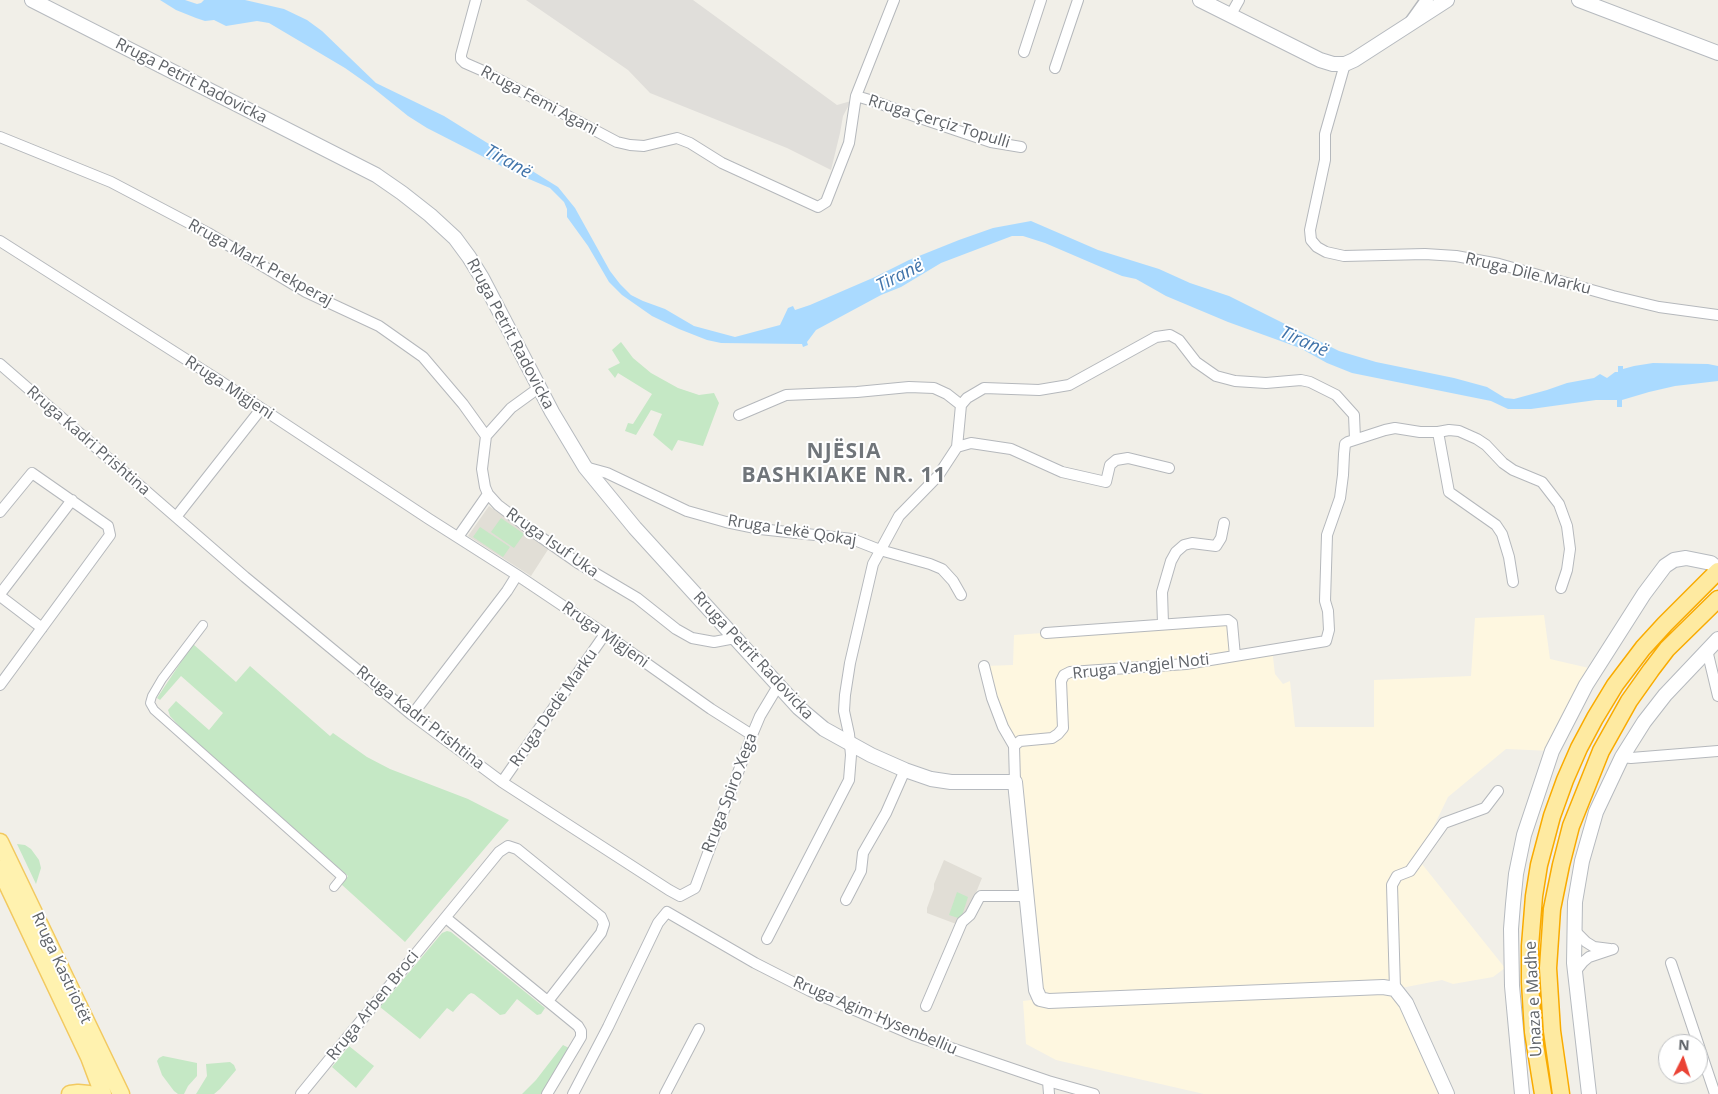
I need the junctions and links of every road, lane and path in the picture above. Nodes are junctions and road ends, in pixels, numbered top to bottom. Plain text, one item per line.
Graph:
1 (32, 0) edge
2 (476, 0) edge
3 (894, 0) edge
4 (1041, 0) edge
5 (1078, 0) edge
6 (1200, 0) edge
7 (1239, 0) edge
8 (1427, 0) edge
9 (1447, 0) edge
10 (1579, 0) edge
11 (1230, 16) junction
12 (1412, 22) junction
13 (1024, 52) dead end
14 (1718, 53) edge
15 (1344, 64) junction
16 (1055, 68) dead end
17 (856, 96) junction
18 (0, 137) edge
19 (1021, 147) dead end
20 (0, 241) edge
21 (1718, 315) edge
22 (0, 364) edge
23 (540, 387) junction
24 (961, 405) junction
25 (261, 409) junction
26 (739, 415) dead end
27 (1438, 432) junction
28 (486, 436) junction
29 (1355, 440) junction
30 (957, 447) junction
31 (585, 467) junction
32 (1169, 468) dead end
33 (488, 494) junction
34 (72, 500) junction
35 (0, 512) edge
36 (176, 517) junction
37 (1224, 523) dead end
38 (458, 537) junction
39 (880, 550) junction
40 (1718, 570) edge
41 (517, 575) junction
42 (1513, 582) dead end
43 (1561, 588) dead end
44 (0, 595) edge
45 (961, 596) dead end
46 (1716, 600) edge
47 (1163, 624) junction
48 (203, 625) dead end
49 (42, 628) junction
50 (1046, 633) dead end
51 (605, 634) junction
52 (735, 638) junction
53 (1718, 639) edge
54 (1707, 650) junction
55 (1235, 656) junction
56 (984, 666) dead end
57 (0, 685) edge
58 (778, 686) junction
59 (1718, 696) edge
60 (412, 715) junction
61 (752, 734) junction
62 (850, 743) junction
63 (1014, 746) junction
64 (1718, 751) edge
65 (1622, 757) junction
66 (905, 770) junction
67 (502, 782) junction
68 (1015, 782) junction
69 (1498, 791) dead end
70 (0, 842) edge
71 (0, 869) edge
72 (334, 887) dead end
73 (680, 896) joint
74 (1026, 896) junction
75 (846, 900) dead end
76 (446, 918) junction
77 (1575, 930) junction
78 (767, 939) dead end
79 (1671, 963) dead end
80 (1575, 972) junction
81 (1396, 989) junction
82 (548, 1001) junction
83 (926, 1006) dead end
84 (699, 1030) dead end
85 (1048, 1082) junction
86 (70, 1094) edge
87 (89, 1094) edge
88 (103, 1094) edge
89 (121, 1094) edge
90 (301, 1094) edge
91 (547, 1094) edge
92 (573, 1094) edge
93 (665, 1094) edge
94 (1049, 1094) edge
95 (1094, 1094) edge
96 (1446, 1094) edge
97 (1522, 1094) edge
98 (1543, 1094) edge
99 (1561, 1094) edge
100 (1589, 1094) edge
101 (1716, 1094) edge

1 - 23 main road, Rruga Petrit Radovicka
2 - 17 street, Rruga Femi Agani
3 - 17 street
4 - 13 street
5 - 16 street
6 - 11 main road
7 - 11 street
8 - 12 street
9 - 12 main road
10 - 14 main road
11 - 15 main road
12 - 15 main road
15 - 21 street, Rruga Dile Marku
17 - 19 street, Rruga Çerçiz Topulli
18 - 28 street, Rruga Mark Prekperaj
20 - 25 street, Rruga Migjeni
22 - 36 street, Rruga Kadri Prishtina
23 - 28 street
23 - 31 main road, Rruga Petrit Radovicka
24 - 26 street
24 - 29 street
24 - 30 street
25 - 36 street
25 - 38 street, Rruga Migjeni
27 - 29 street
27 - 42 street
27 - 43 street
28 - 33 street
29 - 55 street, Rruga Vangjel Noti
30 - 32 street
30 - 39 street
31 - 39 street, Rruga Lekë Qokaj
31 - 52 main road, Rruga Petrit Radovicka
33 - 38 street
33 - 52 street, Rruga Isuf Uka
34 - 35 street
34 - 44 street
34 - 49 street
36 - 60 street, Rruga Kadri Prishtina
37 - 47 street
38 - 41 street, Rruga Migjeni
39 - 45 street, Rruga Lekë Qokaj
39 - 62 street
40 - 97 main road
40 - 98 highway, Unaza e Madhe
41 - 51 street, Rruga Migjeni
41 - 60 street
44 - 49 street
46 - 99 highway, Unaza e Madhe
47 - 50 street
47 - 55 street
48 - 72 street
49 - 57 street
51 - 61 street, Rruga Migjeni
51 - 67 street, Rruga Dedë Marku
52 - 58 main road, Rruga Petrit Radovicka
53 - 54 main road
54 - 59 street
54 - 65 main road
55 - 63 street, Rruga Vangjel Noti
56 - 63 street
58 - 61 street, Rruga Spiro Xega
58 - 62 main road, Rruga Petrit Radovicka
60 - 67 street, Rruga Kadri Prishtina
61 - 73 street, Rruga Spiro Xega
62 - 66 main road, Rruga Petrit Radovicka
62 - 78 street
63 - 68 street
64 - 65 street
65 - 77 main road
66 - 68 main road, Rruga Petrit Radovicka
66 - 75 street
67 - 73 street, Rruga Kadri Prishtina
68 - 74 main road
69 - 81 street
70 - 89 main road, Rruga Kastriotët
71 - 88 main road, Rruga Kastriotët
74 - 81 main road
74 - 83 street
76 - 82 street
76 - 82 street, Rruga Arben Broci
76 - 90 street, Rruga Arben Broci
77 - 80 main road
77 - 80 street
79 - 101 street
80 - 100 main road
81 - 96 main road
82 - 91 street
84 - 93 street
85 - 92 street, Rruga Agim Hysenbelliu
85 - 94 street
85 - 95 street, Rruga Agim Hysenbelliu
86 - 87 main road

